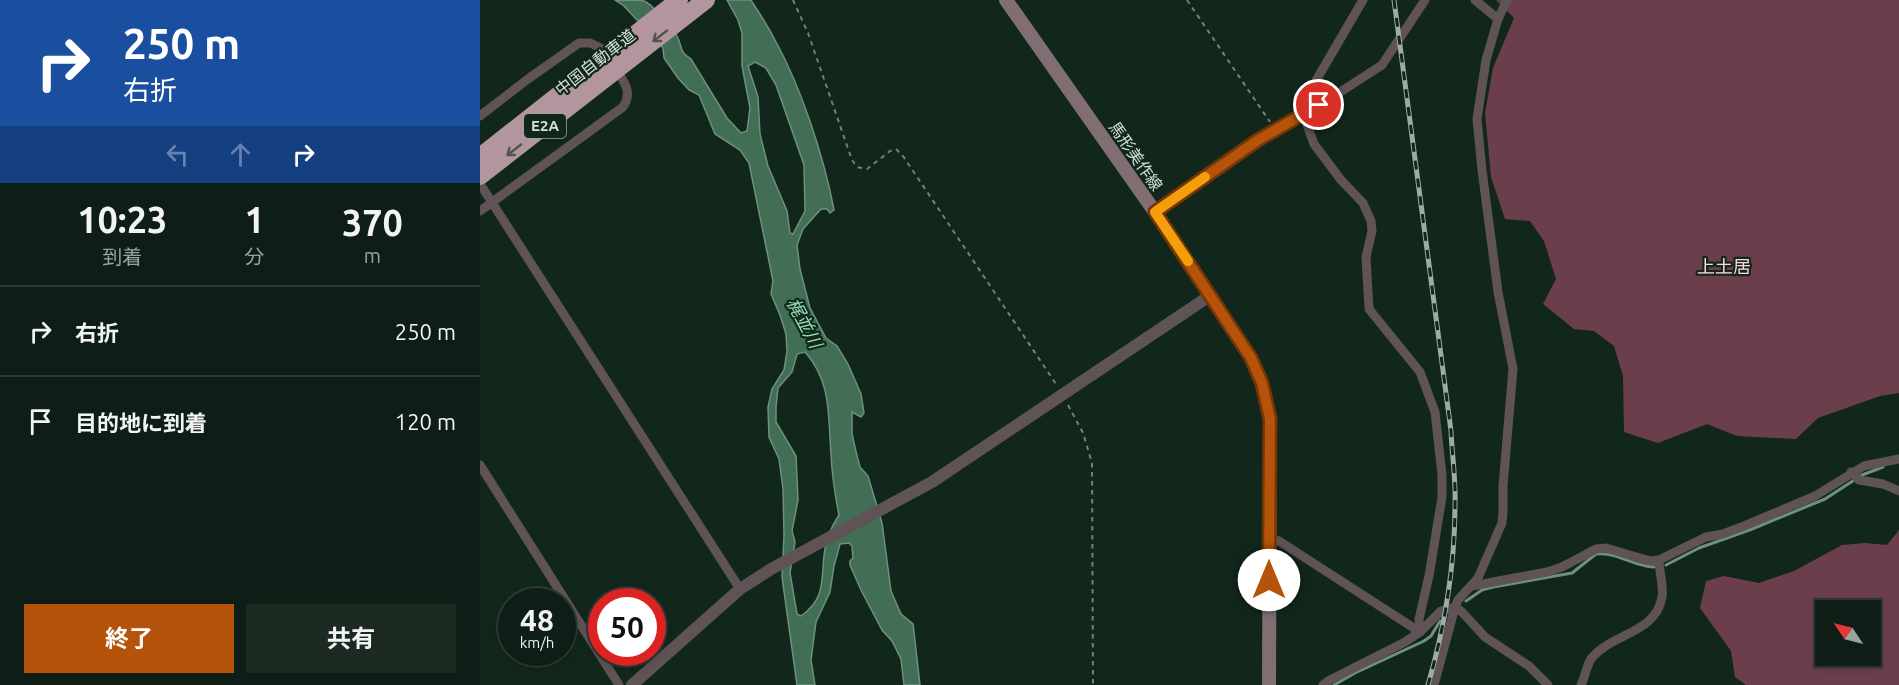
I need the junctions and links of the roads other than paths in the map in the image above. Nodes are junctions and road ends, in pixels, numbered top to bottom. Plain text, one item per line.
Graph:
1 (679, 0) edge
2 (706, 0) edge
3 (1006, 0) edge
4 (1363, 0) edge
5 (1425, 0) edge
6 (1475, 0) edge
7 (1507, 0) edge
8 (1498, 19) junction
9 (605, 69) junction
10 (1305, 114) junction
11 (480, 116) edge
12 (480, 157) edge
13 (481, 181) edge
14 (493, 202) junction
15 (480, 211) edge
16 (1155, 212) junction
17 (1211, 296) junction
18 (1899, 459) edge
19 (480, 465) edge
20 (1851, 472) junction
21 (1899, 491) edge
22 (1269, 538) junction
23 (1659, 560) junction
24 (1472, 586) junction
25 (740, 589) junction
26 (1455, 607) junction
27 (1420, 632) junction
28 (619, 685) edge
29 (632, 685) edge
30 (1269, 685) edge
31 (1323, 685) edge
32 (1434, 685) edge
33 (1548, 685) edge
34 (1581, 685) edge

1 - 9 highway, 中国自動車道 / E2A
2 -> 9 highway, 中国自動車道 / E2A
3 - 16 main road, 馬形美作線
4 - 10 street
5 - 10 street
6 - 8 street
7 - 8 street
8 - 24 street
9 - 12 highway, 中国自動車道 / E2A
9 -> 13 highway, 中国自動車道 / E2A
10 - 16 street
10 - 27 street
11 - 14 street
13 - 14 street
14 - 15 street
14 - 25 street
16 - 17 main road, 馬形美作線
17 - 22 main road, 馬形美作線
17 - 25 street
18 - 20 street
19 - 28 street
20 - 21 street
20 - 23 street
22 - 27 street
22 - 30 main road, 馬形美作線
23 - 24 street
23 - 34 street
24 - 26 street
25 - 29 street
26 - 27 street
26 - 32 street
26 - 33 street
27 - 31 street

